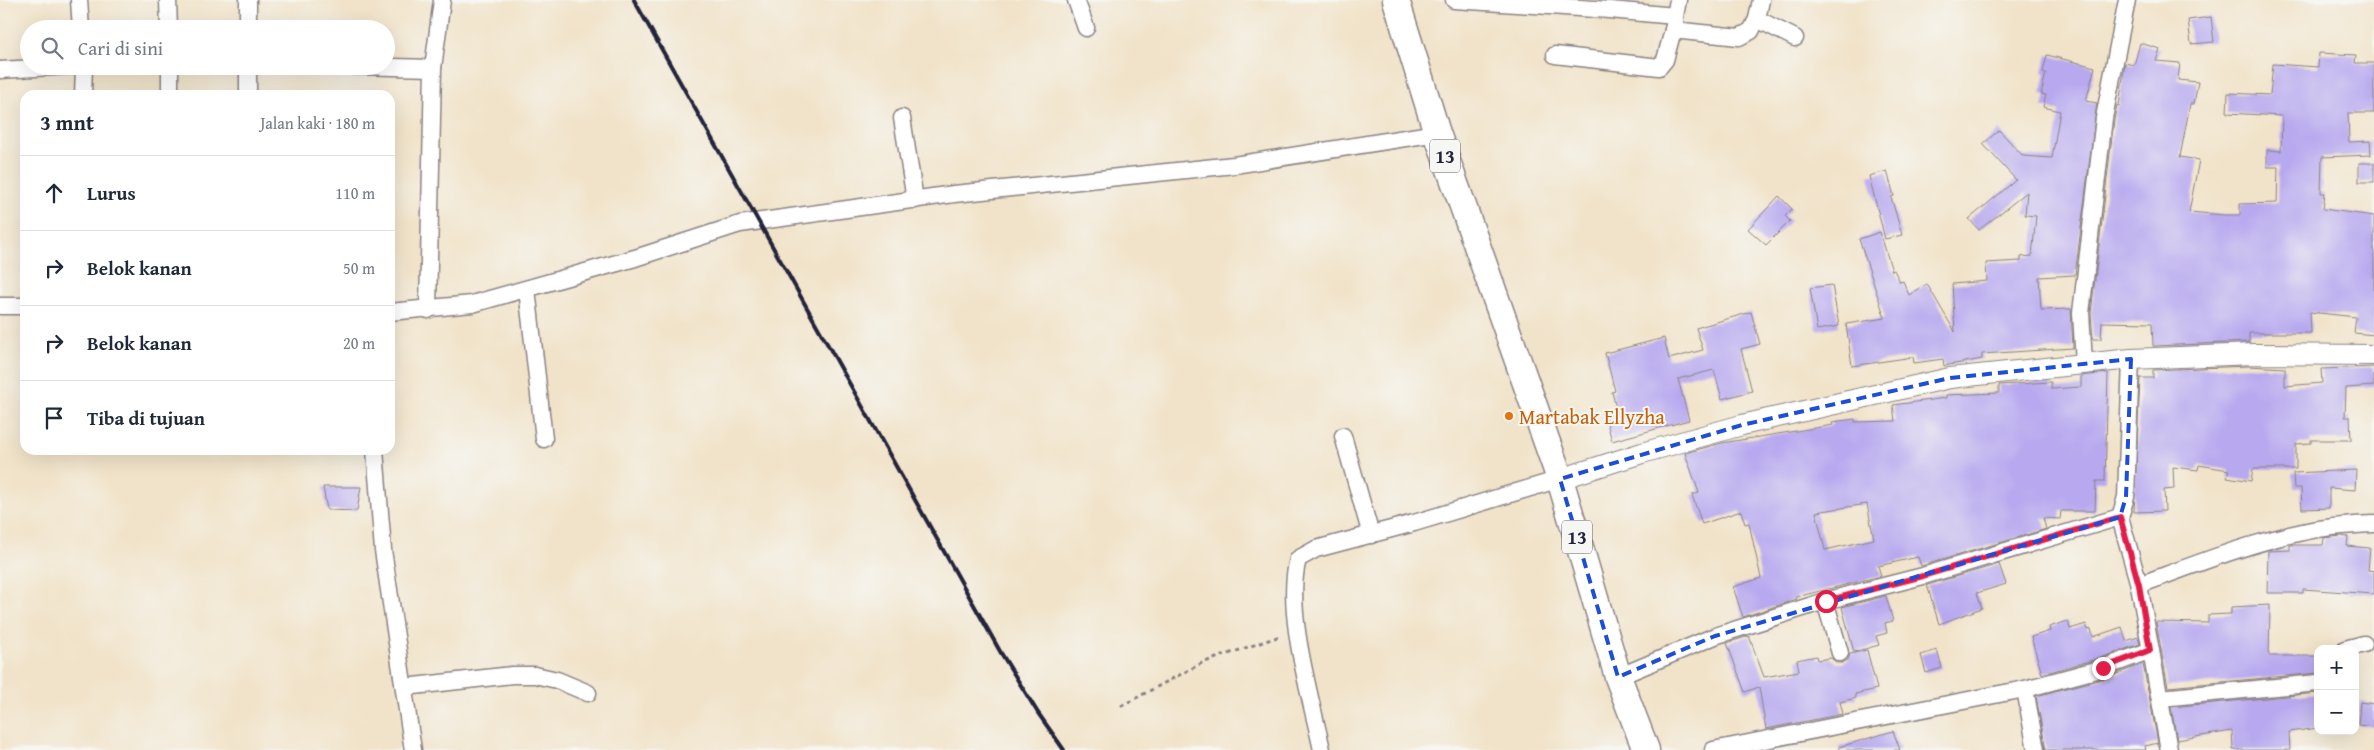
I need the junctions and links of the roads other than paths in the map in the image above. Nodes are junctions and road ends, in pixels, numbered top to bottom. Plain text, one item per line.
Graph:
1 (79, 0) edge
2 (168, 0) edge
3 (248, 0) edge
4 (442, 0) edge
5 (1076, 0) edge
6 (1396, 0) edge
7 (1454, 0) edge
8 (1761, 0) edge
9 (2128, 0) edge
10 (1675, 15) edge
11 (1757, 19) junction
12 (80, 20) edge
13 (169, 20) edge
14 (248, 20) edge
15 (1086, 28) dead end
16 (1795, 38) dead end
17 (1555, 55) dead end
18 (395, 67) edge
19 (432, 68) junction
20 (20, 69) edge
21 (0, 70) edge
22 (84, 75) edge
23 (170, 75) edge
24 (248, 75) edge
25 (83, 90) edge
26 (170, 90) edge
27 (248, 90) edge
28 (902, 118) dead end
29 (1437, 133) junction
30 (915, 200) junction
31 (527, 288) junction
32 (0, 306) edge
33 (20, 306) edge
34 (428, 310) junction
35 (395, 312) edge
36 (2374, 355) edge
37 (2132, 359) junction
38 (2084, 363) junction
39 (1343, 436) dead end
40 (544, 439) dead end
41 (375, 455) edge
42 (1560, 479) junction
43 (2120, 517) junction
44 (2374, 524) edge
45 (1371, 535) junction
46 (2139, 585) junction
47 (1826, 601) junction
48 (2364, 644) dead end
49 (2359, 645) edge
50 (2150, 650) junction
51 (1840, 653) dead end
52 (1618, 677) junction
53 (2314, 683) edge
54 (405, 687) junction
55 (2025, 690) junction
56 (588, 693) dead end
57 (2160, 698) junction
58 (413, 750) edge
59 (1322, 750) edge
60 (1646, 750) edge
61 (1713, 750) edge
62 (2036, 750) edge
63 (2169, 750) edge

1 - 12 street
2 - 13 street
3 - 14 street
4 - 19 street
5 - 15 street
6 - 29 highway, 13
7 - 10 street
8 - 11 street
9 - 38 street
10 - 11 street
10 - 17 street
11 - 16 street
18 - 19 street
19 - 34 street
20 - 21 street
22 - 25 street
23 - 26 street
24 - 27 street
28 - 30 street
29 - 30 street
29 - 42 highway, 13
30 - 31 street
31 - 34 street
31 - 40 street
32 - 33 street
34 - 35 street
36 - 37 street
37 - 38 street
37 - 43 street
38 - 42 street
39 - 45 street
41 - 54 street
42 - 45 street
42 - 52 highway, 13
43 - 46 street
43 - 47 street
44 - 46 street
45 - 59 street
46 - 50 street
47 - 51 street
47 - 52 street
48 - 49 street
50 - 55 street
50 - 57 street
52 - 60 highway, 13
53 - 57 street
54 - 56 street
54 - 58 street
55 - 61 street
55 - 62 street
57 - 63 street

